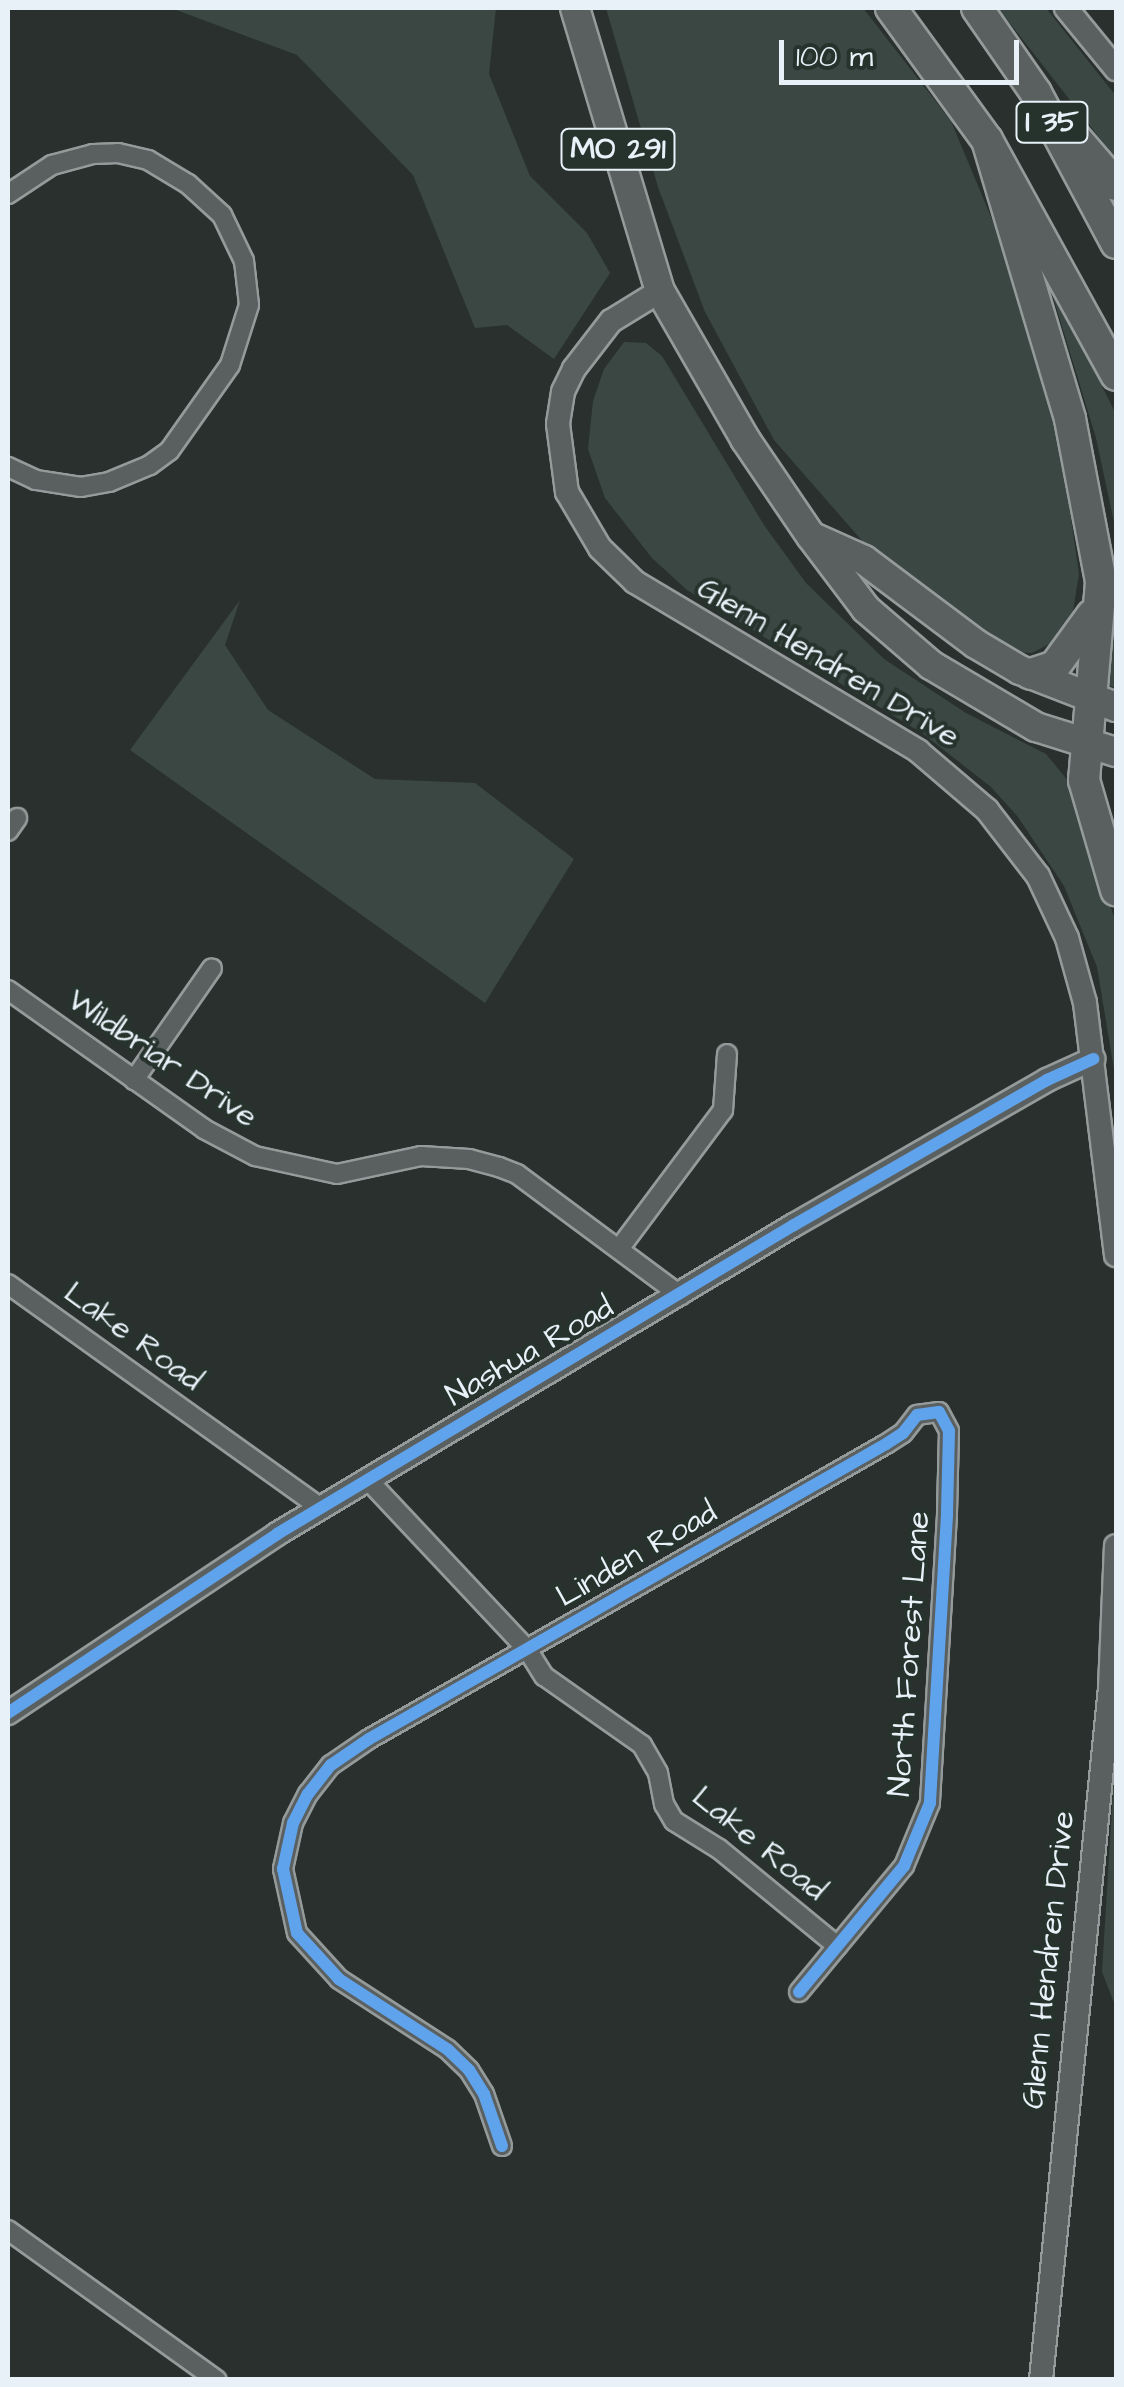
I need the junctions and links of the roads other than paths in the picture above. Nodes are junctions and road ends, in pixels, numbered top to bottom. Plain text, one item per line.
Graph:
1 (575, 8) edge
2 (891, 8) edge
3 (977, 8) edge
4 (1066, 8) edge
5 (1116, 69) edge
6 (1036, 93) junction
7 (988, 140) junction
8 (1116, 185) edge
9 (8, 194) edge
10 (1116, 242) edge
11 (660, 291) junction
12 (1116, 375) edge
13 (8, 467) edge
14 (811, 536) junction
15 (1098, 604) junction
16 (1031, 674) junction
17 (1103, 702) edge
18 (1084, 743) junction
19 (1116, 752) edge
20 (1116, 890) edge
21 (212, 968) dead end
22 (8, 990) edge
23 (727, 1054) dead end
24 (1093, 1059) junction
25 (134, 1080) junction
26 (618, 1250) junction
27 (1116, 1255) edge
28 (8, 1284) edge
29 (681, 1296) junction
30 (927, 1410) joint
31 (369, 1481) junction
32 (322, 1509) junction
33 (1116, 1546) edge
34 (527, 1649) junction
35 (8, 1712) edge
36 (837, 1946) junction
37 (799, 1992) dead end
38 (502, 2146) dead end
39 (8, 2230) edge
40 (217, 2380) edge
41 (1041, 2380) edge

1 - 11 main road, MO 291
2 - 7 highway, I 35
3 - 6 highway, I 35
4 - 5 street
6 - 8 highway
6 - 10 highway, I 35
7 - 12 highway, I 35
7 - 15 highway
9 - 13 street
11 - 14 main road, MO 291
11 - 24 street, Glenn Hendren Drive
14 - 16 main road
14 - 18 main road, MO 291
15 - 16 highway
15 - 17 highway
16 - 17 main road
17 - 18 highway
18 - 19 main road, MO 291
18 - 20 highway
21 - 25 street
22 - 25 street, Wildbriar Drive
23 - 26 street
24 - 27 street, Glenn Hendren Drive
24 - 29 street, Nashua Road
25 - 26 street, Wildbriar Drive
26 - 29 street, Wildbriar Drive
28 - 32 street, Lake Road
29 - 31 street, Nashua Road
30 - 34 street, Linden Road
30 - 36 street, North Forest Lane
31 - 32 street, Nashua Road
31 - 34 street, Lake Road
32 - 35 street, Nashua Road
33 - 41 street, Glenn Hendren Drive
34 - 36 street, Lake Road
34 - 38 street, Linden Road
36 - 37 street, North Forest Lane
39 - 40 street

